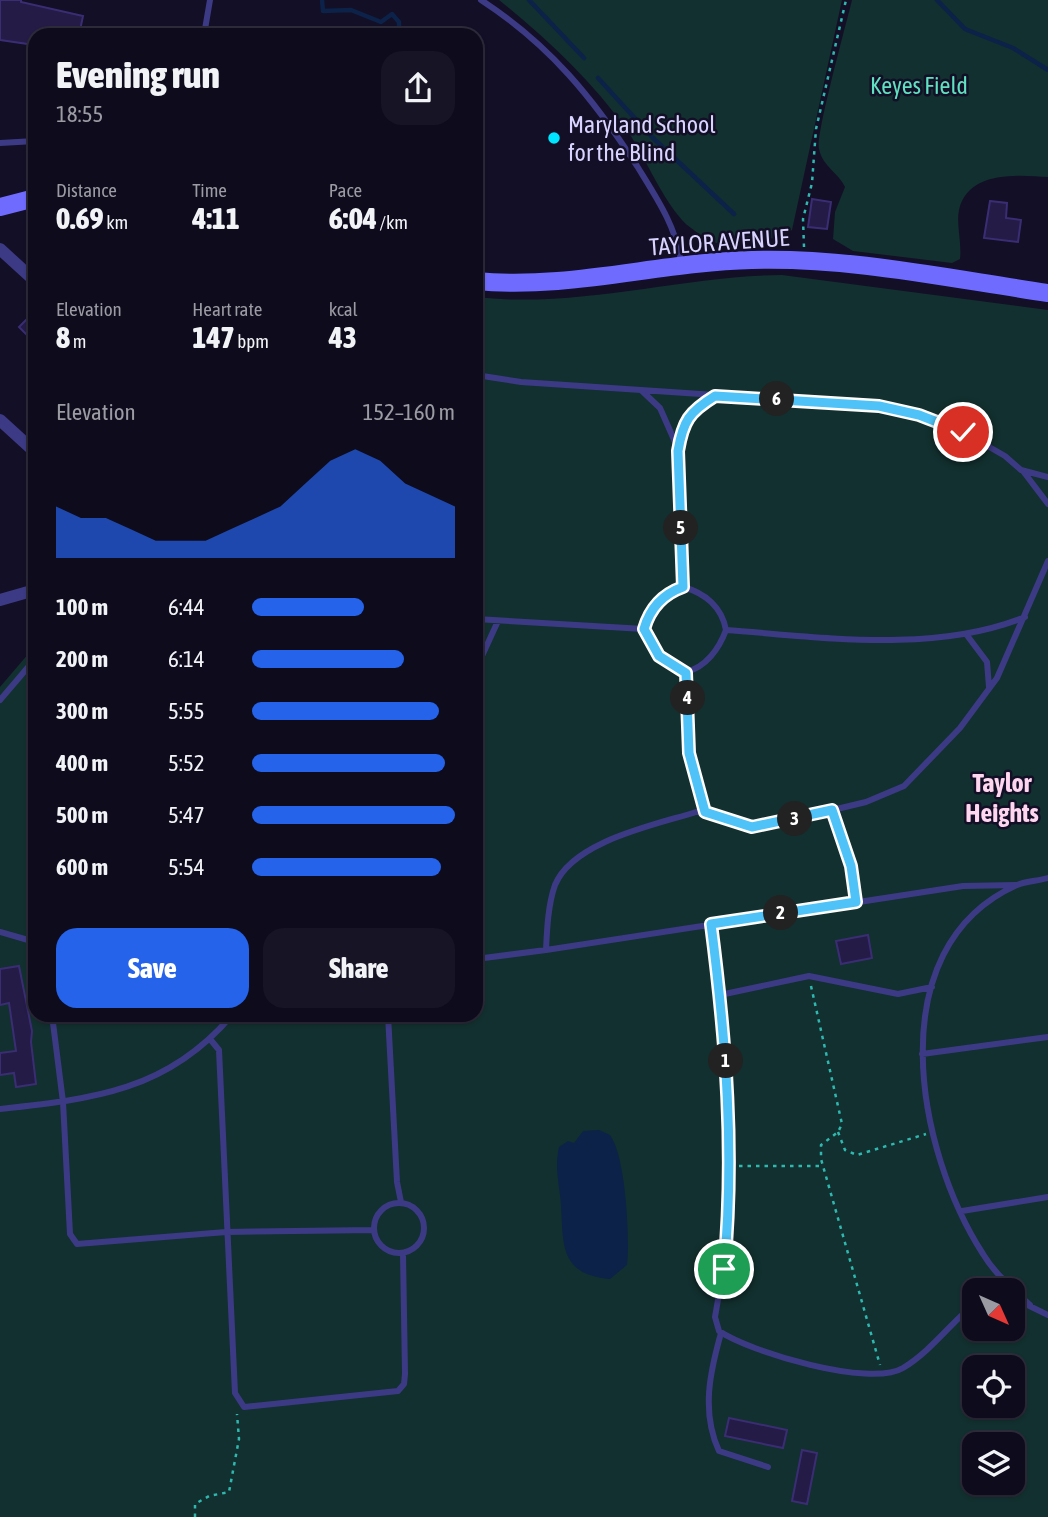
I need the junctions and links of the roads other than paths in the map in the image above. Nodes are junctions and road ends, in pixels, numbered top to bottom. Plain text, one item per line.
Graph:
1 (210, 0) edge
2 (481, 0) edge
3 (205, 28) edge
4 (28, 141) edge
5 (0, 142) edge
6 (28, 200) edge
7 (0, 206) edge
8 (0, 249) edge
9 (681, 266) junction
10 (28, 275) edge
11 (483, 281) edge
12 (1048, 293) edge
13 (483, 376) edge
14 (641, 390) junction
15 (715, 396) junction
16 (0, 419) edge
17 (28, 445) edge
18 (678, 451) junction
19 (1021, 470) junction
20 (1048, 477) edge
21 (1048, 504) edge
22 (1048, 561) edge
23 (683, 587) junction
24 (28, 592) edge
25 (0, 600) edge
26 (1025, 617) junction
27 (483, 620) edge
28 (498, 621) junction
29 (644, 629) junction
30 (726, 630) junction
31 (966, 634) junction
32 (483, 654) edge
33 (28, 667) edge
34 (686, 673) junction
35 (989, 688) junction
36 (0, 700) edge
37 (832, 810) junction
38 (705, 812) junction
39 (1048, 878) edge
40 (1018, 885) junction
41 (856, 902) junction
42 (711, 924) junction
43 (0, 932) edge
44 (28, 940) edge
45 (546, 950) junction
46 (483, 958) edge
47 (932, 986) junction
48 (720, 995) junction
49 (53, 1022) edge
50 (226, 1022) edge
51 (388, 1022) edge
52 (1048, 1037) edge
53 (210, 1039) junction
54 (922, 1054) junction
55 (63, 1102) junction
56 (0, 1109) edge
57 (1048, 1197) edge
58 (401, 1202) junction
59 (961, 1211) junction
60 (373, 1230) junction
61 (226, 1232) junction
62 (403, 1254) junction
63 (1026, 1303) edge
64 (1030, 1305) junction
65 (962, 1315) edge
66 (1048, 1315) edge
67 (721, 1333) junction
68 (768, 1467) dead end

1 - 3 lane
2 - 9 lane
4 - 5 lane
6 - 7 main road
8 - 10 street
9 - 11 main road, TAYLOR AVENUE
9 - 12 main road, TAYLOR AVENUE
13 - 14 lane
14 - 15 lane
14 - 18 lane
15 - 18 lane
15 - 19 lane
16 - 17 street
18 - 23 lane
19 - 20 lane
19 - 21 lane
22 - 26 lane
23 - 29 lane
23 - 30 lane
24 - 25 street
26 - 31 lane
26 - 35 lane
27 - 28 lane
28 - 29 lane
28 - 32 lane
29 - 34 lane
30 - 31 lane
30 - 34 lane
31 - 35 lane
33 - 36 lane
34 - 38 lane
35 - 37 lane
37 - 38 lane
37 - 41 lane
38 - 45 lane
39 - 40 lane
40 - 41 lane
40 - 47 lane
41 - 42 lane
42 - 45 lane
42 - 48 lane
43 - 44 lane
45 - 46 lane
47 - 48 lane
47 - 54 lane
48 - 67 lane
49 - 55 lane
50 - 53 lane
51 - 58 lane
52 - 54 lane
53 - 55 lane
53 - 61 lane
54 - 59 lane
55 - 56 lane
55 - 61 lane
57 - 59 lane
58 - 60 lane
58 - 62 lane
59 - 64 lane
60 - 61 lane
60 - 62 lane
61 - 62 lane
63 - 64 lane
64 - 66 lane
65 - 67 lane
67 - 68 lane

